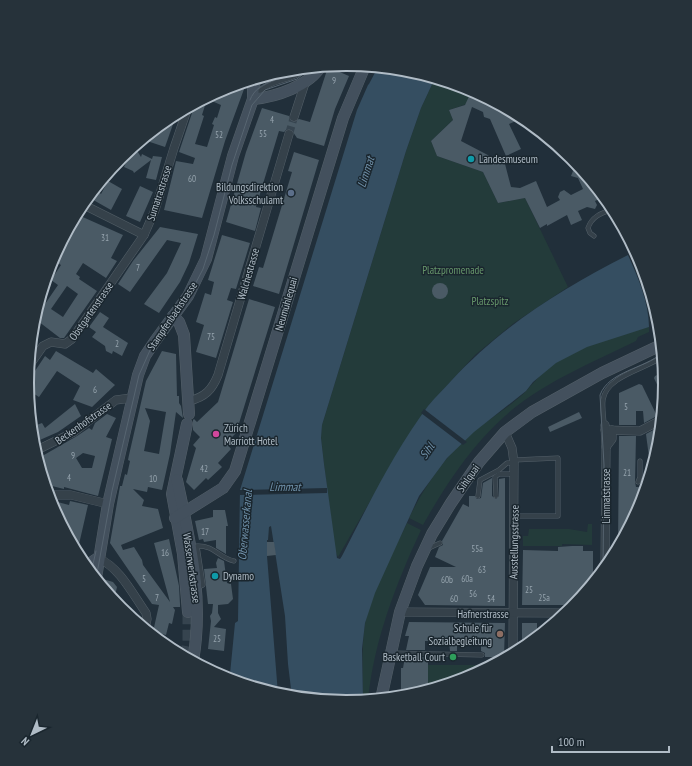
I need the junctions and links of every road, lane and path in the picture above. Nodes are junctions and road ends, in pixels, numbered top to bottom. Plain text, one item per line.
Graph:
1 (363, 72) edge
2 (316, 73) edge
3 (298, 75) edge
4 (305, 83) junction
5 (255, 85) edge
6 (253, 99) junction
7 (185, 116) edge
8 (294, 117) tunnel mouth
9 (289, 134) tunnel mouth
10 (89, 207) edge
11 (606, 212) edge
12 (144, 235) junction
13 (594, 236) dead end
14 (173, 316) junction
15 (656, 348) edge
16 (36, 357) edge
17 (657, 359) edge
18 (131, 398) junction
19 (189, 401) junction
20 (655, 423) edge
21 (607, 429) junction
22 (505, 432) junction
23 (41, 449) edge
24 (640, 461) dead end
25 (514, 462) junction
26 (514, 474) junction
27 (638, 482) dead end
28 (55, 495) edge
29 (478, 496) dead end
30 (496, 496) dead end
31 (108, 504) junction
32 (180, 515) junction
33 (514, 516) junction
34 (440, 543) dead end
35 (424, 550) junction
36 (605, 556) edge
37 (98, 558) junction
38 (234, 561) dead end
39 (91, 563) edge
40 (97, 571) edge
41 (200, 587) junction
42 (188, 612) tunnel mouth
43 (400, 612) junction
44 (557, 613) edge
45 (513, 614) junction
46 (147, 623) edge
47 (514, 645) edge
48 (390, 653) junction
49 (194, 655) edge
50 (482, 655) dead end
51 (382, 692) edge

1 - 32 street, Neumühlequai
2 - 4 street
3 - 6 lane
4 - 6 street
4 - 8 street
5 - 6 street, Stampfenbachstrasse
6 - 14 street, Stampfenbachstrasse
7 - 12 street, Sumatrastrasse
9 - 19 street, Walchestrasse
10 - 12 street, Sumatrastrasse
11 - 13 lane
12 - 16 street, Obstgartenstrasse
14 - 18 street, Stampfenbachstrasse
14 - 19 street, Wasserwerkstrasse
15 - 22 street, Sihlquai
17 - 21 lane
18 - 23 street, Beckenhofstrasse
18 - 31 street, Stampfenbachstrasse
19 - 32 street, Wasserwerkstrasse
20 - 21 street
21 - 36 street, Limmatstrasse
22 - 25 street, Ausstellungsstrasse
22 - 35 street, Sihlquai
24 - 27 lane
25 - 26 street, Ausstellungsstrasse
25 - 29 lane
25 - 33 lane
26 - 30 lane
26 - 33 street, Ausstellungsstrasse
28 - 31 street
31 - 37 street, Stampfenbachstrasse
32 - 41 street, Wasserwerkstrasse
32 - 42 street, Wasserwerkstrasse
33 - 45 street, Ausstellungsstrasse
34 - 35 lane
35 - 43 street, Sihlquai
37 - 39 street
37 - 40 street, Stampfenbachstrasse
37 - 46 street
38 - 41 lane
41 - 49 street, Wasserwerkstrasse
43 - 45 street, Hafnerstrasse
43 - 48 street, Sihlquai
44 - 45 street, Hafnerstrasse
45 - 47 street, Ausstellungsstrasse
48 - 50 lane
48 - 51 street, Sihlquai

